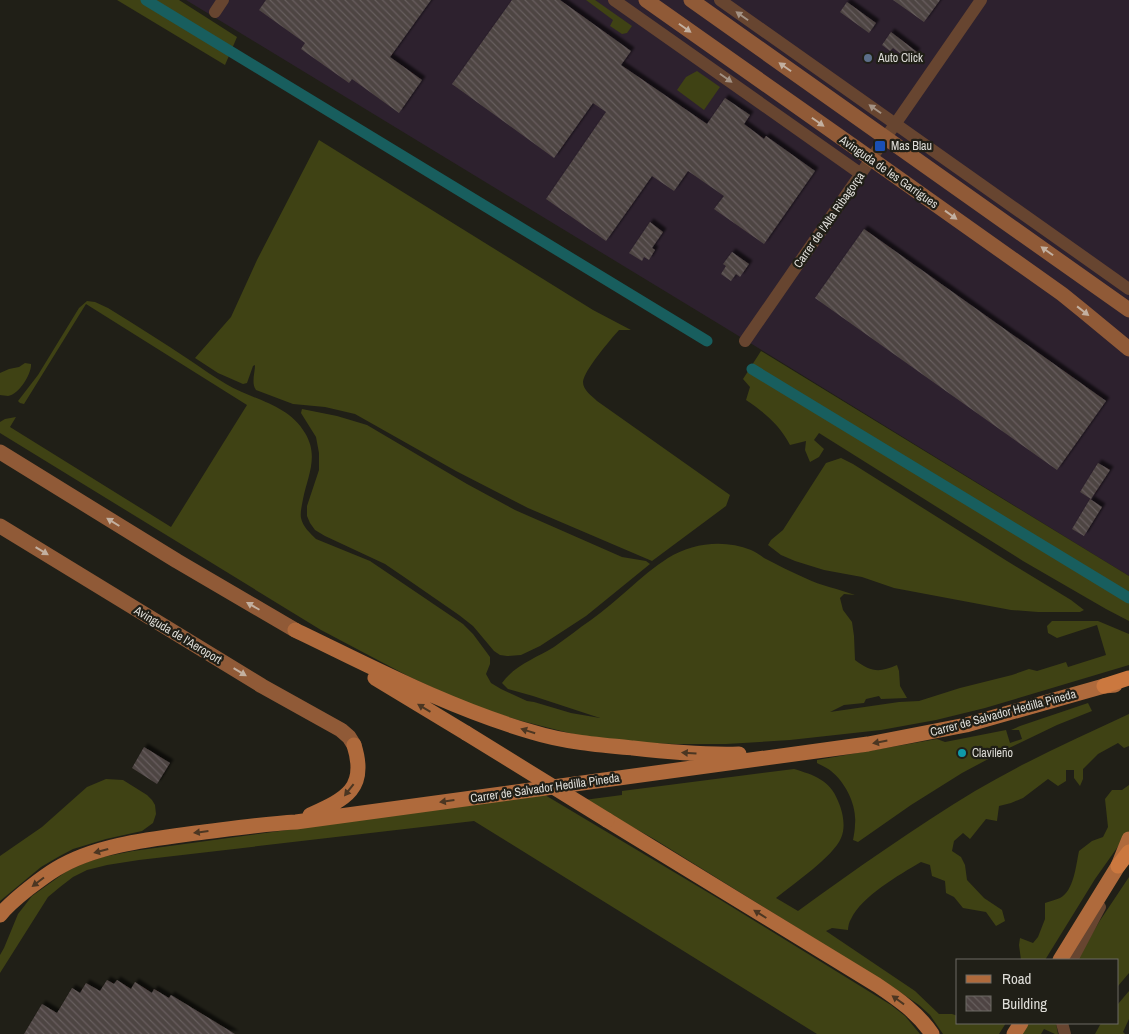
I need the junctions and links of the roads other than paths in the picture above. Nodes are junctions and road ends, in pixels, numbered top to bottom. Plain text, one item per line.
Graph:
1 (224, 0) edge
2 (614, 0) edge
3 (646, 0) edge
4 (691, 0) edge
5 (720, 0) edge
6 (981, 0) edge
7 (215, 12) dead end
8 (896, 124) junction
9 (886, 138) junction
10 (871, 159) junction
11 (861, 174) junction
12 (1129, 289) edge
13 (1129, 310) edge
14 (745, 341) dead end
15 (1129, 349) edge
16 (0, 452) edge
17 (0, 526) edge
18 (295, 630) junction
19 (1129, 678) edge
20 (1129, 683) edge
21 (1104, 686) junction
22 (354, 745) joint
23 (808, 753) junction
24 (296, 822) junction
25 (1129, 839) edge
26 (1129, 852) edge
27 (1118, 866) junction
28 (0, 915) edge
29 (1061, 959) edge
30 (1073, 959) edge
31 (932, 1034) edge

1 - 7 street
2 -> 11 street, Avinguda de les Garrigues
3 -> 10 street, Avinguda de les Garrigues
9 -> 4 street
8 -> 5 street
6 - 8 street, Carrer de l'Alta Ribagorça
8 - 9 street, Carrer de l'Alta Ribagorça
8 - 12 street
9 - 10 street, Carrer de l'Alta Ribagorça
13 -> 9 street
10 - 11 street, Carrer de l'Alta Ribagorça
10 -> 15 street, Avinguda de les Garrigues
11 - 14 street, Carrer de l'Alta Ribagorça
18 -> 16 street
17 -> 22 street, Avinguda de l'Aeroport
23 -> 18 main road
31 -> 18 main road, bridge
19 - 21 highway
20 - 21 main road, Carrer de Salvador Hedilla Pineda
21 -> 23 main road, Carrer de Salvador Hedilla Pineda
22 -> 24 main road
23 -> 24 main road, Carrer de Salvador Hedilla Pineda
24 -> 28 main road, Carrer de Salvador Hedilla Pineda
25 - 27 main road
26 - 27 highway
27 - 29 main road
27 - 30 street

